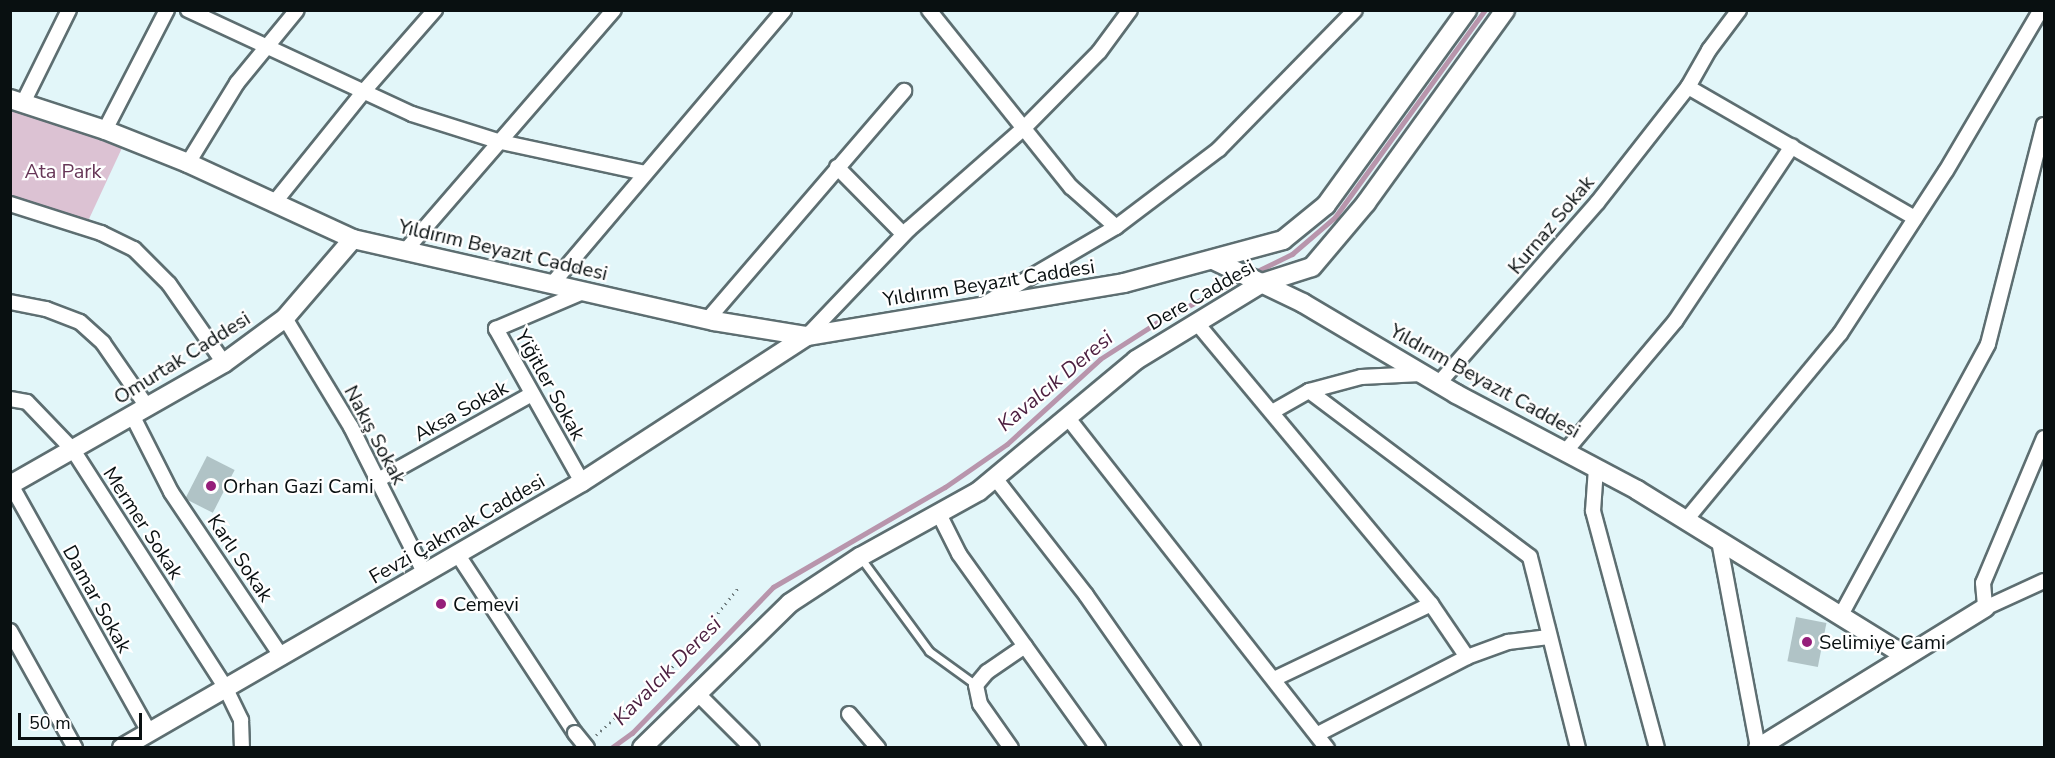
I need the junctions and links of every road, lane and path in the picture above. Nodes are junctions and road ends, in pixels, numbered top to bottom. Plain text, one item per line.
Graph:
1 (69, 10) edge
2 (167, 10) edge
3 (188, 10) edge
4 (297, 10) edge
5 (435, 10) edge
6 (614, 10) edge
7 (784, 10) edge
8 (928, 10) edge
9 (1467, 10) edge
10 (1505, 10) edge
11 (1739, 10) edge
12 (2044, 12) edge
13 (1124, 13) edge
14 (1347, 14) edge
15 (269, 45) junction
16 (1688, 87) junction
17 (364, 91) junction
18 (904, 92) dead end
19 (17, 101) edge
20 (2044, 125) edge
21 (1023, 129) junction
22 (105, 130) junction
23 (501, 142) junction
24 (1792, 146) junction
25 (188, 163) junction
26 (837, 167) junction
27 (645, 173) junction
28 (274, 203) junction
29 (10, 204) edge
30 (1915, 218) junction
31 (1116, 227) junction
32 (903, 234) junction
33 (352, 239) junction
34 (405, 251) junction
35 (1213, 260) junction
36 (1262, 283) junction
37 (552, 284) junction
38 (585, 291) junction
39 (10, 302) edge
40 (979, 307) junction
41 (285, 318) junction
42 (708, 319) junction
43 (1196, 322) junction
44 (807, 336) junction
45 (224, 363) junction
46 (1421, 374) junction
47 (1438, 384) junction
48 (1309, 391) junction
49 (532, 394) junction
50 (10, 399) edge
51 (1272, 412) junction
52 (140, 413) junction
53 (1068, 418) junction
54 (2044, 438) edge
55 (73, 450) junction
56 (1565, 452) junction
57 (1596, 468) junction
58 (995, 478) junction
59 (378, 480) junction
60 (582, 482) junction
61 (11, 485) edge
62 (939, 514) junction
63 (1686, 520) junction
64 (1719, 541) junction
65 (458, 555) junction
66 (860, 557) junction
67 (425, 574) junction
68 (2044, 581) edge
69 (738, 588) dead end
70 (1431, 604) junction
71 (1985, 608) junction
72 (1840, 615) junction
73 (10, 631) edge
74 (1549, 637) junction
75 (1025, 646) junction
76 (1906, 656) junction
77 (282, 657) junction
78 (1467, 657) junction
79 (1274, 679) junction
80 (976, 685) junction
81 (225, 687) junction
82 (699, 695) junction
83 (849, 714) dead end
84 (149, 732) junction
85 (1318, 735) junction
86 (588, 745) edge
87 (75, 747) edge
88 (122, 747) edge
89 (242, 747) edge
90 (642, 747) edge
91 (752, 747) edge
92 (878, 747) edge
93 (1011, 747) edge
94 (1098, 747) edge
95 (1193, 747) edge
96 (1327, 747) edge
97 (1578, 747) edge
98 (1657, 747) edge
99 (1758, 747) edge

1 - 19 street
2 - 22 street
3 - 15 street
4 - 15 street
5 - 17 street
6 - 23 street
7 - 27 street
8 - 21 street
9 - 35 street, Dere Caddesi
10 - 36 street, Dere Caddesi
11 - 16 street, Kurnaz Sokak
12 - 30 street
13 - 21 street
14 - 31 street
15 - 17 street
15 - 25 street
16 - 24 street
16 - 47 street, Kurnaz Sokak
17 - 23 street
17 - 28 street
18 - 26 street
19 - 22 street, Yıldırım Beyazıt Caddesi
20 - 72 street
21 - 31 street
21 - 32 street
22 - 25 street, Yıldırım Beyazıt Caddesi
23 - 27 street
23 - 34 street
24 - 30 street
24 - 56 street
25 - 28 street, Yıldırım Beyazıt Caddesi
26 - 32 street
26 - 42 street
27 - 37 street
28 - 33 street, Yıldırım Beyazıt Caddesi
29 - 45 street
30 - 63 street
31 - 40 street
32 - 44 street
33 - 34 street, Yıldırım Beyazıt Caddesi
33 - 41 street, Omurtak Caddesi
34 - 37 street, Yıldırım Beyazıt Caddesi
35 - 36 street, Yıldırım Beyazıt Caddesi
35 - 40 street, Yıldırım Beyazıt Caddesi
36 - 43 street, Dere Caddesi
36 - 46 street, Yıldırım Beyazıt Caddesi
37 - 38 street, Yıldırım Beyazıt Caddesi
38 - 42 street, Yıldırım Beyazıt Caddesi
38 - 49 street, Yiğitler Sokak
39 - 52 street, Karlı Sokak
40 - 44 street, Yıldırım Beyazıt Caddesi
41 - 45 street, Omurtak Caddesi
41 - 59 street, Nakış Sokak
42 - 44 street, Yıldırım Beyazıt Caddesi
43 - 51 street
43 - 53 street, Dere Caddesi
44 - 60 street, Fevzi Çakmak Caddesi
45 - 52 street, Omurtak Caddesi
46 - 47 street, Yıldırım Beyazıt Caddesi
46 - 48 street
47 - 56 street, Yıldırım Beyazıt Caddesi
48 - 51 street
48 - 74 street
49 - 59 street, Aksa Sokak
49 - 60 street, Yiğitler Sokak
50 - 55 street, Mermer Sokak
51 - 70 street
52 - 55 street, Omurtak Caddesi
52 - 77 street, Karlı Sokak
53 - 58 street, Dere Caddesi
53 - 79 street
54 - 71 street
55 - 61 street, Omurtak Caddesi
55 - 81 street, Mermer Sokak
56 - 57 street, Yıldırım Beyazıt Caddesi
57 - 63 street, Yıldırım Beyazıt Caddesi
57 - 98 street
58 - 62 street, Dere Caddesi
58 - 95 street
59 - 67 street, Nakış Sokak
60 - 65 street, Fevzi Çakmak Caddesi
61 - 84 street, Damar Sokak
62 - 66 street, Dere Caddesi
62 - 75 street
63 - 64 street, Yıldırım Beyazıt Caddesi
64 - 72 street, Yıldırım Beyazıt Caddesi
64 - 99 street
65 - 67 street, Fevzi Çakmak Caddesi
65 - 86 street, bridge
66 - 80 lane
66 - 82 street, Dere Caddesi
67 - 77 street, Fevzi Çakmak Caddesi
68 - 71 street
69 - 86 path
70 - 78 street
70 - 79 street
71 - 76 street
72 - 76 street, Yıldırım Beyazıt Caddesi
73 - 87 street
74 - 78 street
74 - 97 street
75 - 80 street
75 - 94 street
76 - 99 street
77 - 81 street, Fevzi Çakmak Caddesi
78 - 85 street
79 - 85 street
80 - 93 street
81 - 84 street, Fevzi Çakmak Caddesi
81 - 89 street, Mermer Sokak
82 - 90 street, Dere Caddesi
82 - 91 street
83 - 92 street
84 - 88 street, Fevzi Çakmak Caddesi
85 - 96 street

